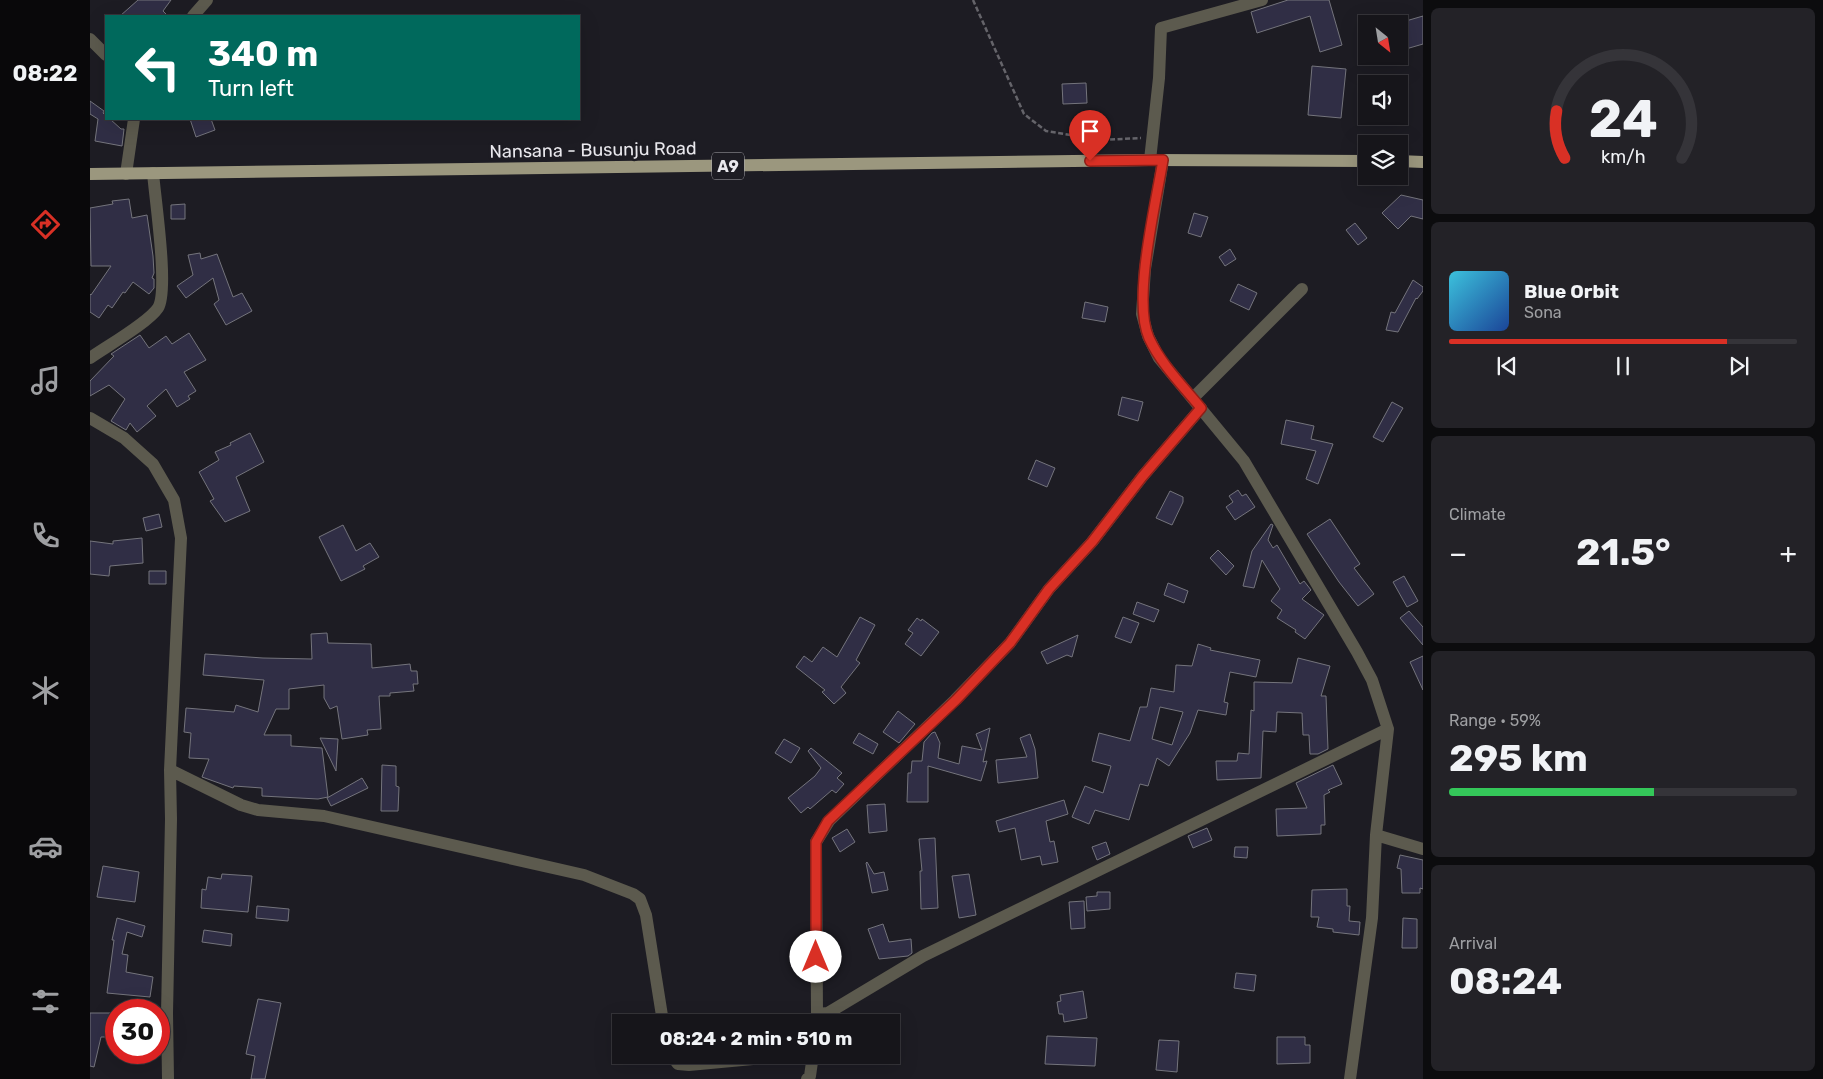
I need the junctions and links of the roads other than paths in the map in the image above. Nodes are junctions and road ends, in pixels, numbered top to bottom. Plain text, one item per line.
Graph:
1 (207, 0) edge
2 (1262, 0) edge
3 (195, 15) edge
4 (90, 39) edge
5 (105, 54) edge
6 (134, 120) edge
7 (1150, 160) junction
8 (1163, 160) junction
9 (1358, 161) edge
10 (1408, 161) edge
11 (1423, 162) edge
12 (153, 173) junction
13 (90, 174) edge
14 (126, 174) junction
15 (1302, 289) dead end
16 (90, 358) edge
17 (1197, 403) junction
18 (90, 418) edge
19 (1388, 729) junction
20 (170, 770) junction
21 (1376, 835) junction
22 (1423, 849) edge
23 (662, 1014) edge
24 (816, 1014) edge
25 (826, 1014) edge
26 (678, 1064) edge
27 (700, 1064) edge
28 (812, 1064) edge
29 (1352, 1078) edge
30 (168, 1079) edge
31 (807, 1079) edge

1 - 3 street
2 - 7 street
4 - 5 street
6 - 14 street
7 - 8 main road, Nansana - Busunju Road / A9
7 - 12 main road, Nansana - Busunju Road / A9
8 - 9 main road, Nansana - Busunju Road / A9
8 - 17 street
10 - 11 main road
12 - 14 main road, Nansana - Busunju Road / A9
12 - 16 street
13 - 14 main road, Nansana - Busunju Road / A9
15 - 17 street
17 - 19 street
17 - 24 street
18 - 20 street
19 - 21 street
19 - 25 street
20 - 23 street
20 - 30 street
21 - 22 street
21 - 29 street
26 - 27 street
28 - 31 street

